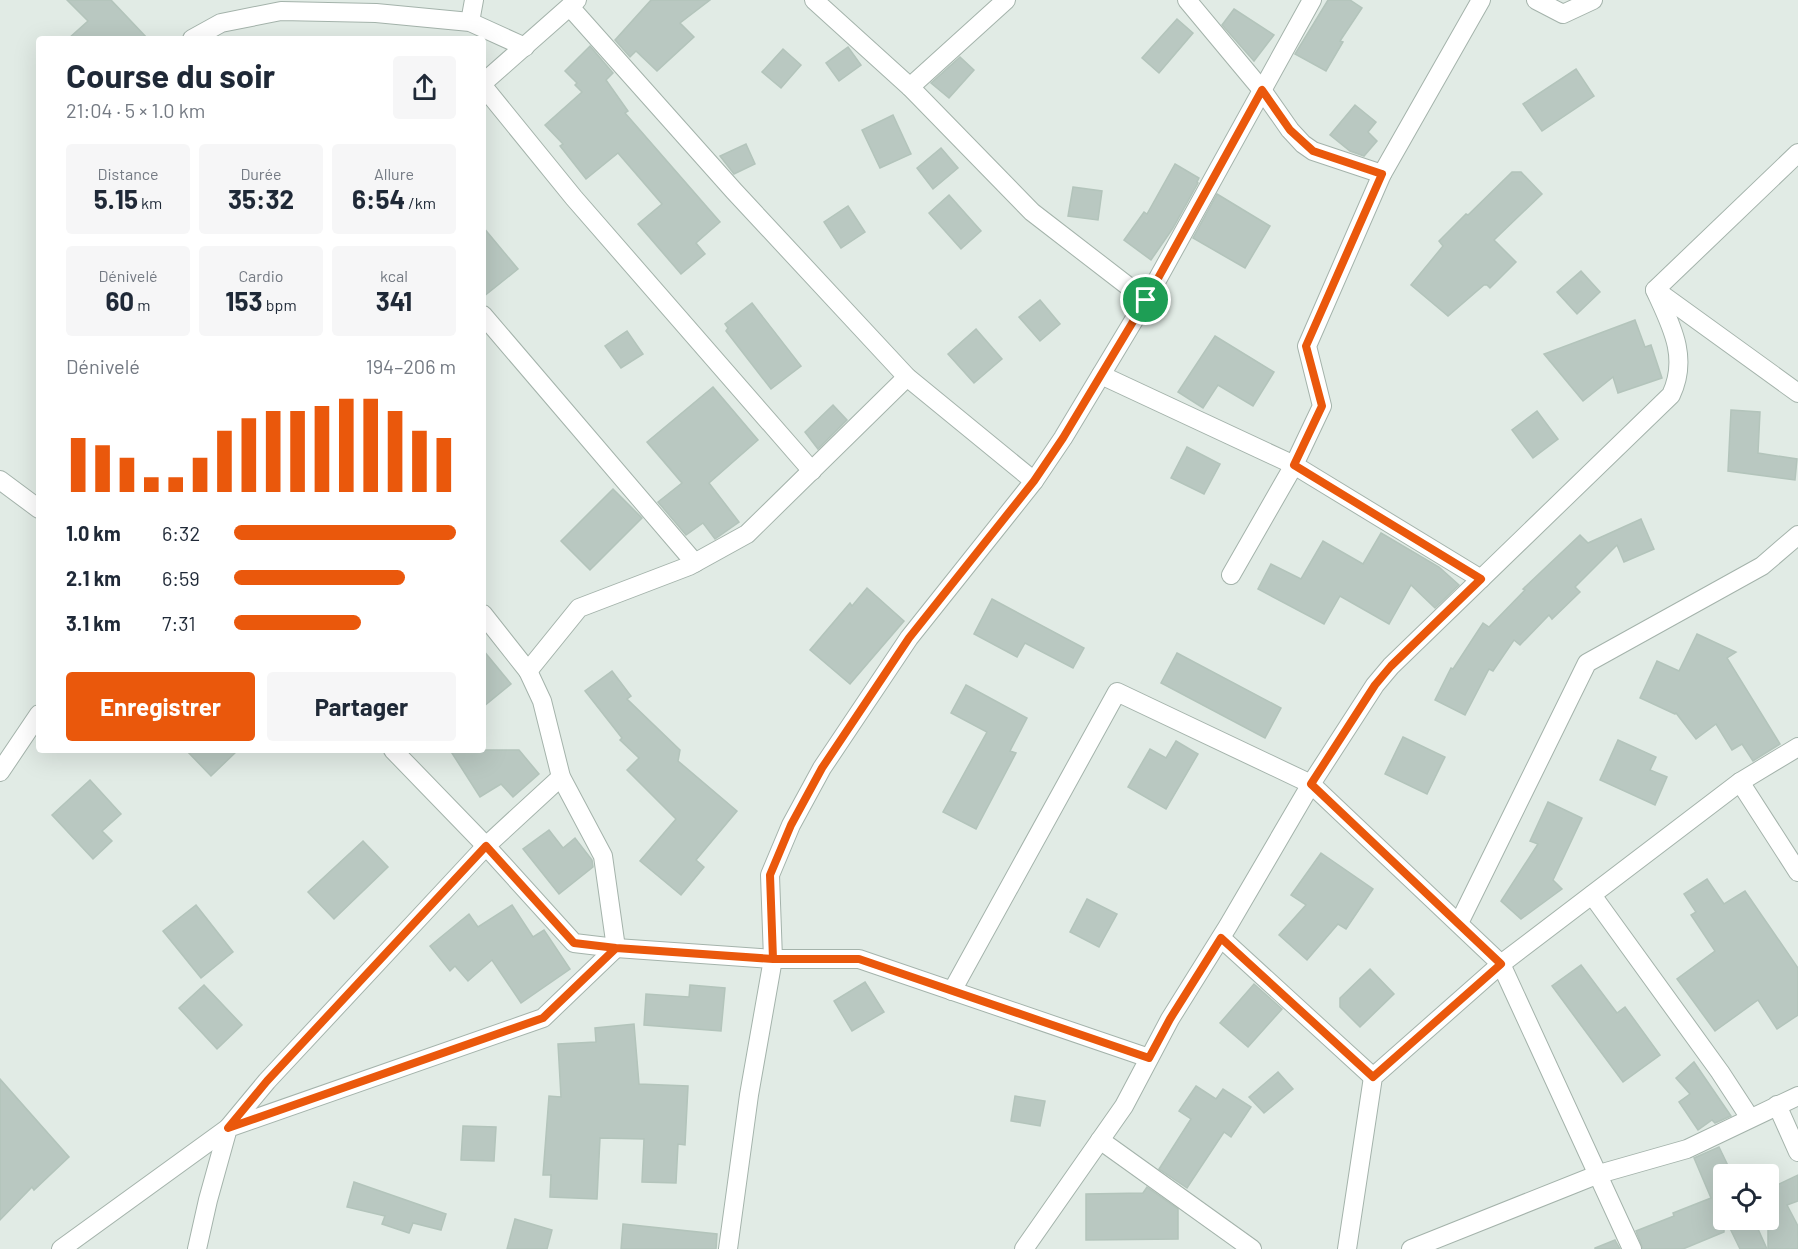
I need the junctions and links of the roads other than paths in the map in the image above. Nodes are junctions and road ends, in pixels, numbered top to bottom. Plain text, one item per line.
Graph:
1 (474, 0) edge
2 (814, 0) edge
3 (1006, 0) edge
4 (1187, 0) edge
5 (1312, 0) edge
6 (1481, 0) edge
7 (1536, 0) edge
8 (1593, 0) edge
9 (574, 4) edge
10 (470, 22) junction
11 (197, 36) edge
12 (525, 47) junction
13 (486, 81) edge
14 (910, 87) junction
15 (486, 88) edge
16 (1262, 90) junction
17 (1798, 153) edge
18 (1382, 174) junction
19 (1655, 290) junction
20 (1146, 300) junction
21 (486, 318) edge
22 (1101, 375) junction
23 (907, 378) junction
24 (1798, 393) edge
25 (1294, 465) junction
26 (812, 471) junction
27 (0, 480) edge
28 (1034, 481) junction
29 (36, 507) edge
30 (1798, 535) edge
31 (695, 562) junction
32 (1231, 574) dead end
33 (1481, 579) junction
34 (486, 618) edge
35 (528, 671) junction
36 (36, 718) edge
37 (1798, 747) edge
38 (396, 753) edge
39 (0, 772) edge
40 (561, 777) junction
41 (1740, 782) junction
42 (1311, 784) junction
43 (486, 846) junction
44 (1798, 872) edge
45 (1592, 895) junction
46 (1459, 923) junction
47 (1221, 938) junction
48 (616, 948) junction
49 (773, 959) junction
50 (1501, 964) junction
51 (952, 991) junction
52 (1149, 1058) junction
53 (1373, 1077) junction
54 (1798, 1096) edge
55 (1777, 1105) junction
56 (1750, 1118) junction
57 (228, 1128) junction
58 (1100, 1140) junction
59 (1798, 1152) edge
60 (1599, 1174) junction
61 (1033, 1245) edge
62 (61, 1249) edge
63 (197, 1249) edge
64 (728, 1249) edge
65 (1252, 1249) edge
66 (1347, 1249) edge
67 (1411, 1249) edge
68 (1632, 1249) edge

1 - 10 street
2 - 14 street
3 - 14 street
4 - 16 street
5 - 16 street
6 - 18 street
7 - 8 street
9 - 12 street
9 - 23 street
10 - 11 street
10 - 12 street
12 - 13 street
14 - 20 street
15 - 26 street
16 - 18 street
16 - 20 street
17 - 19 street
18 - 25 street
19 - 24 street
19 - 33 street
20 - 22 street
21 - 31 street
22 - 25 street
22 - 28 street
23 - 26 street
23 - 28 street
25 - 32 street
25 - 33 street
26 - 31 street
27 - 29 street
28 - 49 street
30 - 46 street
31 - 35 street
33 - 42 street
34 - 35 street
35 - 40 street
36 - 39 street
37 - 41 street
38 - 43 street
40 - 43 street
40 - 48 street
41 - 44 street
41 - 45 street
42 - 46 street
42 - 47 street
42 - 51 street
43 - 48 street
43 - 57 street
45 - 50 street
45 - 56 street
46 - 50 street
47 - 52 street
47 - 53 street
48 - 49 street
48 - 57 street
49 - 51 street
49 - 64 street
50 - 53 street
50 - 60 street
51 - 52 street
52 - 58 street
53 - 66 street
54 - 55 street
55 - 56 street
55 - 59 street
56 - 60 street
57 - 62 street
57 - 63 street
58 - 61 street
58 - 65 street
60 - 67 street
60 - 68 street

